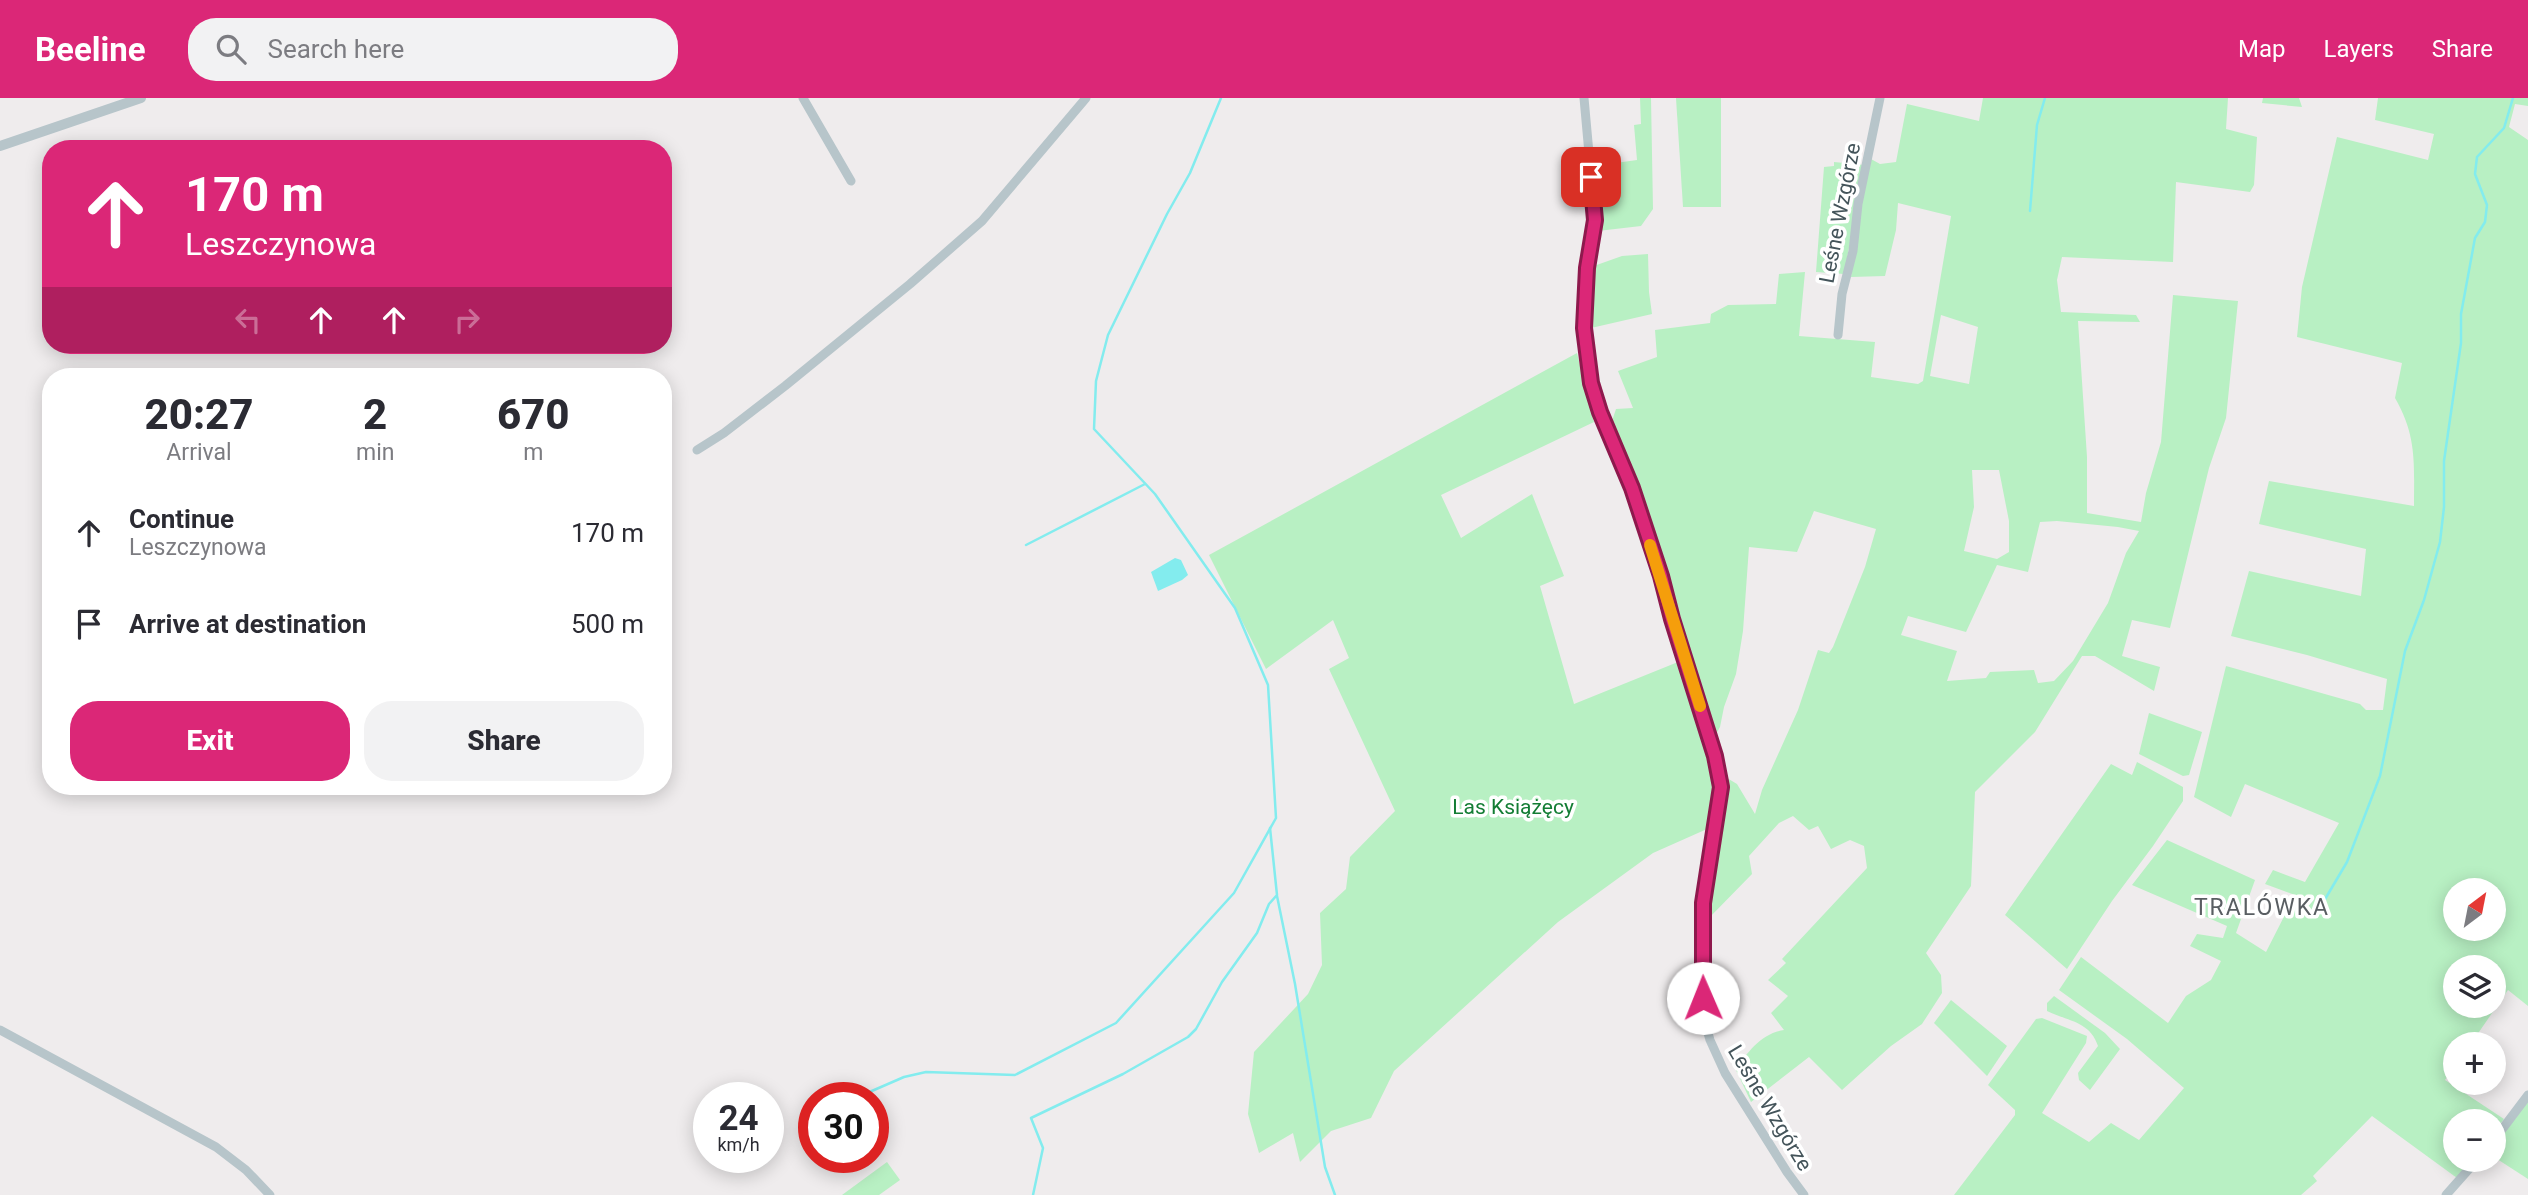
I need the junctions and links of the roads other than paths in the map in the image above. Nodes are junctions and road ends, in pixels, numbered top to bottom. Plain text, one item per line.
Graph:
1 (141, 98) edge
2 (803, 98) edge
3 (1086, 98) edge
4 (1584, 98) edge
5 (1880, 98) edge
6 (0, 146) edge
7 (851, 181) dead end
8 (1838, 335) dead end
9 (697, 450) dead end
10 (0, 1030) edge
11 (2528, 1095) edge
12 (2506, 1124) edge
13 (2466, 1172) edge
14 (270, 1195) edge
15 (1804, 1195) edge
16 (2446, 1195) edge

1 - 6 street
2 - 7 street
3 - 9 street
4 - 15 street, Leśne Wzgórze
5 - 8 street, Leśne Wzgórze
10 - 14 street
11 - 12 street
13 - 16 street

